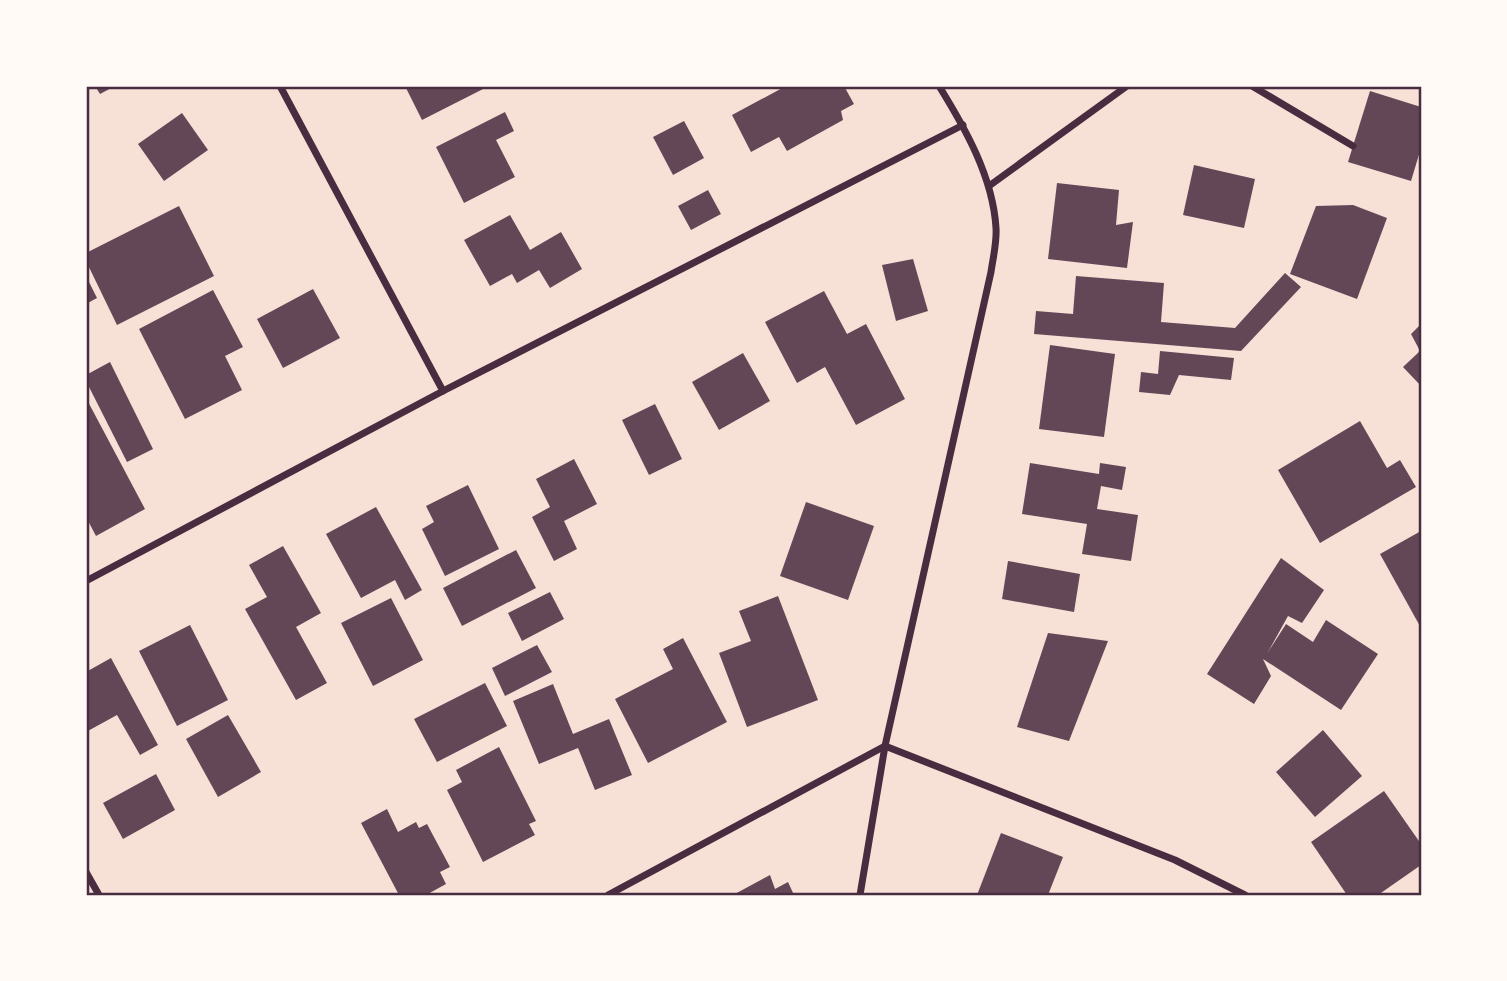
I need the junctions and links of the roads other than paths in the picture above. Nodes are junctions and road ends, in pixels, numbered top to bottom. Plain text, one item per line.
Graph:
1 (280, 86) edge
2 (939, 86) edge
3 (1127, 86) edge
4 (1252, 86) edge
5 (963, 125) junction
6 (1353, 145) dead end
7 (989, 186) junction
8 (443, 391) junction
9 (86, 581) edge
10 (885, 746) junction
11 (86, 872) edge
12 (99, 895) edge
13 (608, 895) edge
14 (860, 895) edge
15 (1245, 895) edge

1 - 8 street
2 - 5 street
3 - 7 street
4 - 6 street
5 - 7 street
5 - 8 street
7 - 10 street
8 - 9 street
10 - 13 street
10 - 14 street
10 - 15 street
11 - 12 street

